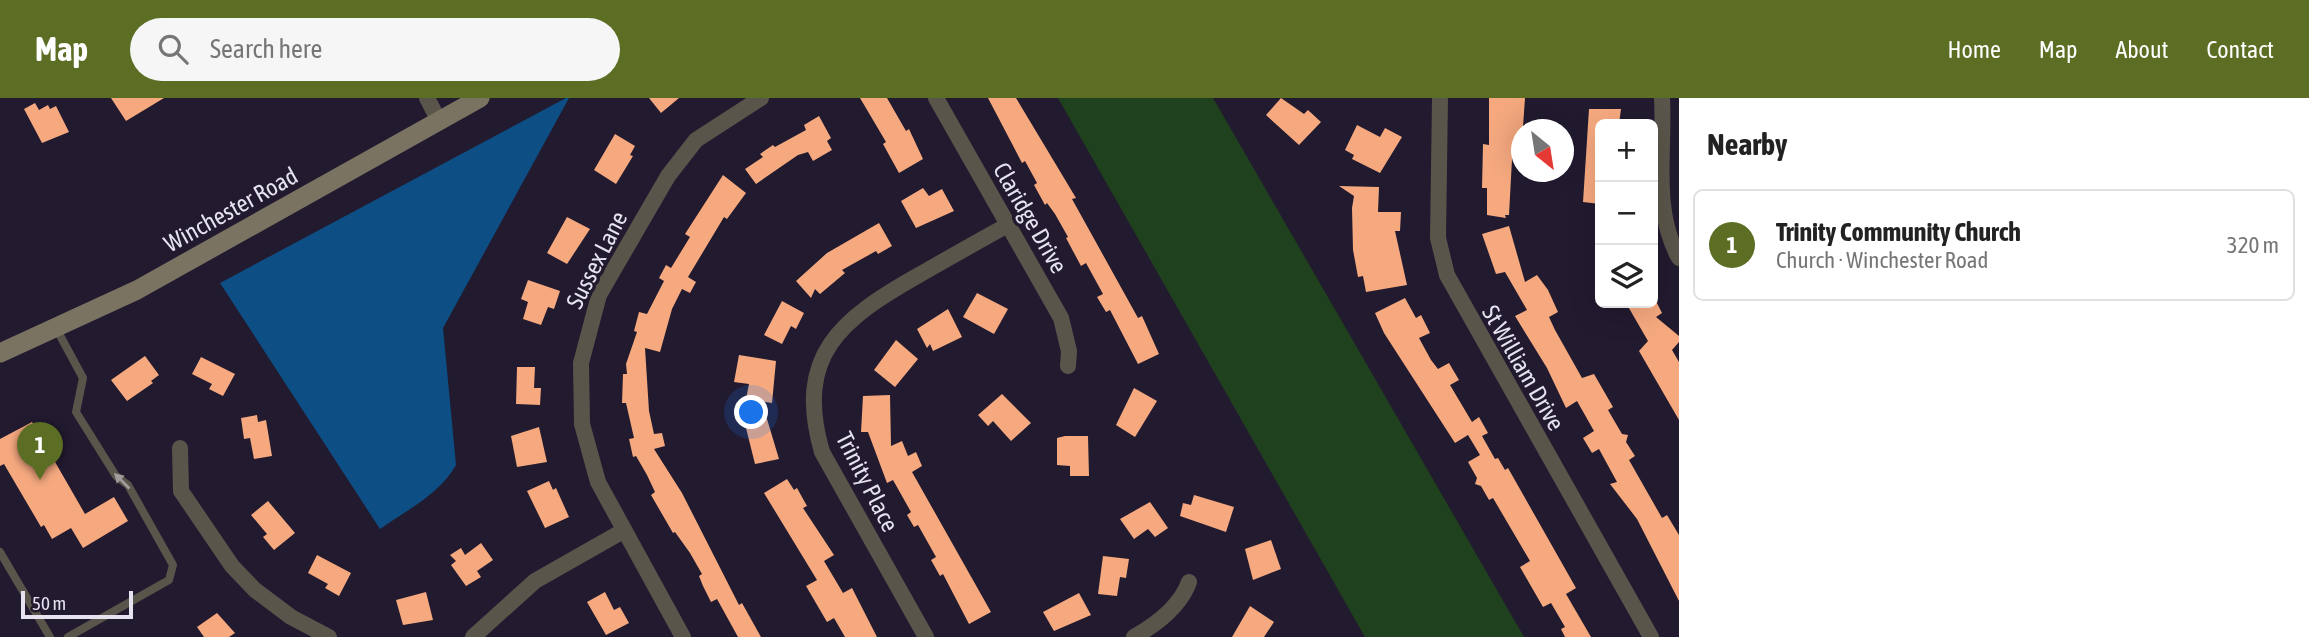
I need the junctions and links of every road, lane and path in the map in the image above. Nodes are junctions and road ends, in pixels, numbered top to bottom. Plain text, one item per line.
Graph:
1 (427, 98) edge
2 (480, 98) edge
3 (761, 98) edge
4 (936, 98) edge
5 (1440, 98) edge
6 (1662, 98) edge
7 (439, 121) junction
8 (1008, 225) junction
9 (1679, 258) edge
10 (56, 328) junction
11 (0, 354) edge
12 (1068, 366) dead end
13 (180, 448) dead end
14 (623, 531) junction
15 (0, 552) edge
16 (1189, 582) dead end
17 (50, 637) edge
18 (68, 637) edge
19 (329, 637) edge
20 (473, 637) edge
21 (683, 637) edge
22 (926, 637) edge
23 (1134, 637) edge
24 (1651, 637) edge

1 - 7 street
2 - 7 main road, Winchester Road
3 - 14 street, Sussex Lane
4 - 8 street, Claridge Drive
5 - 24 street, St William Drive
6 - 9 street
7 - 10 main road, Winchester Road
8 - 12 street, Claridge Drive
8 - 22 street, Trinity Place
10 - 11 main road, Winchester Road
18 -> 10 lane
13 - 19 street
14 - 20 street
14 - 21 street, Sussex Lane
15 - 17 lane
16 - 23 street

